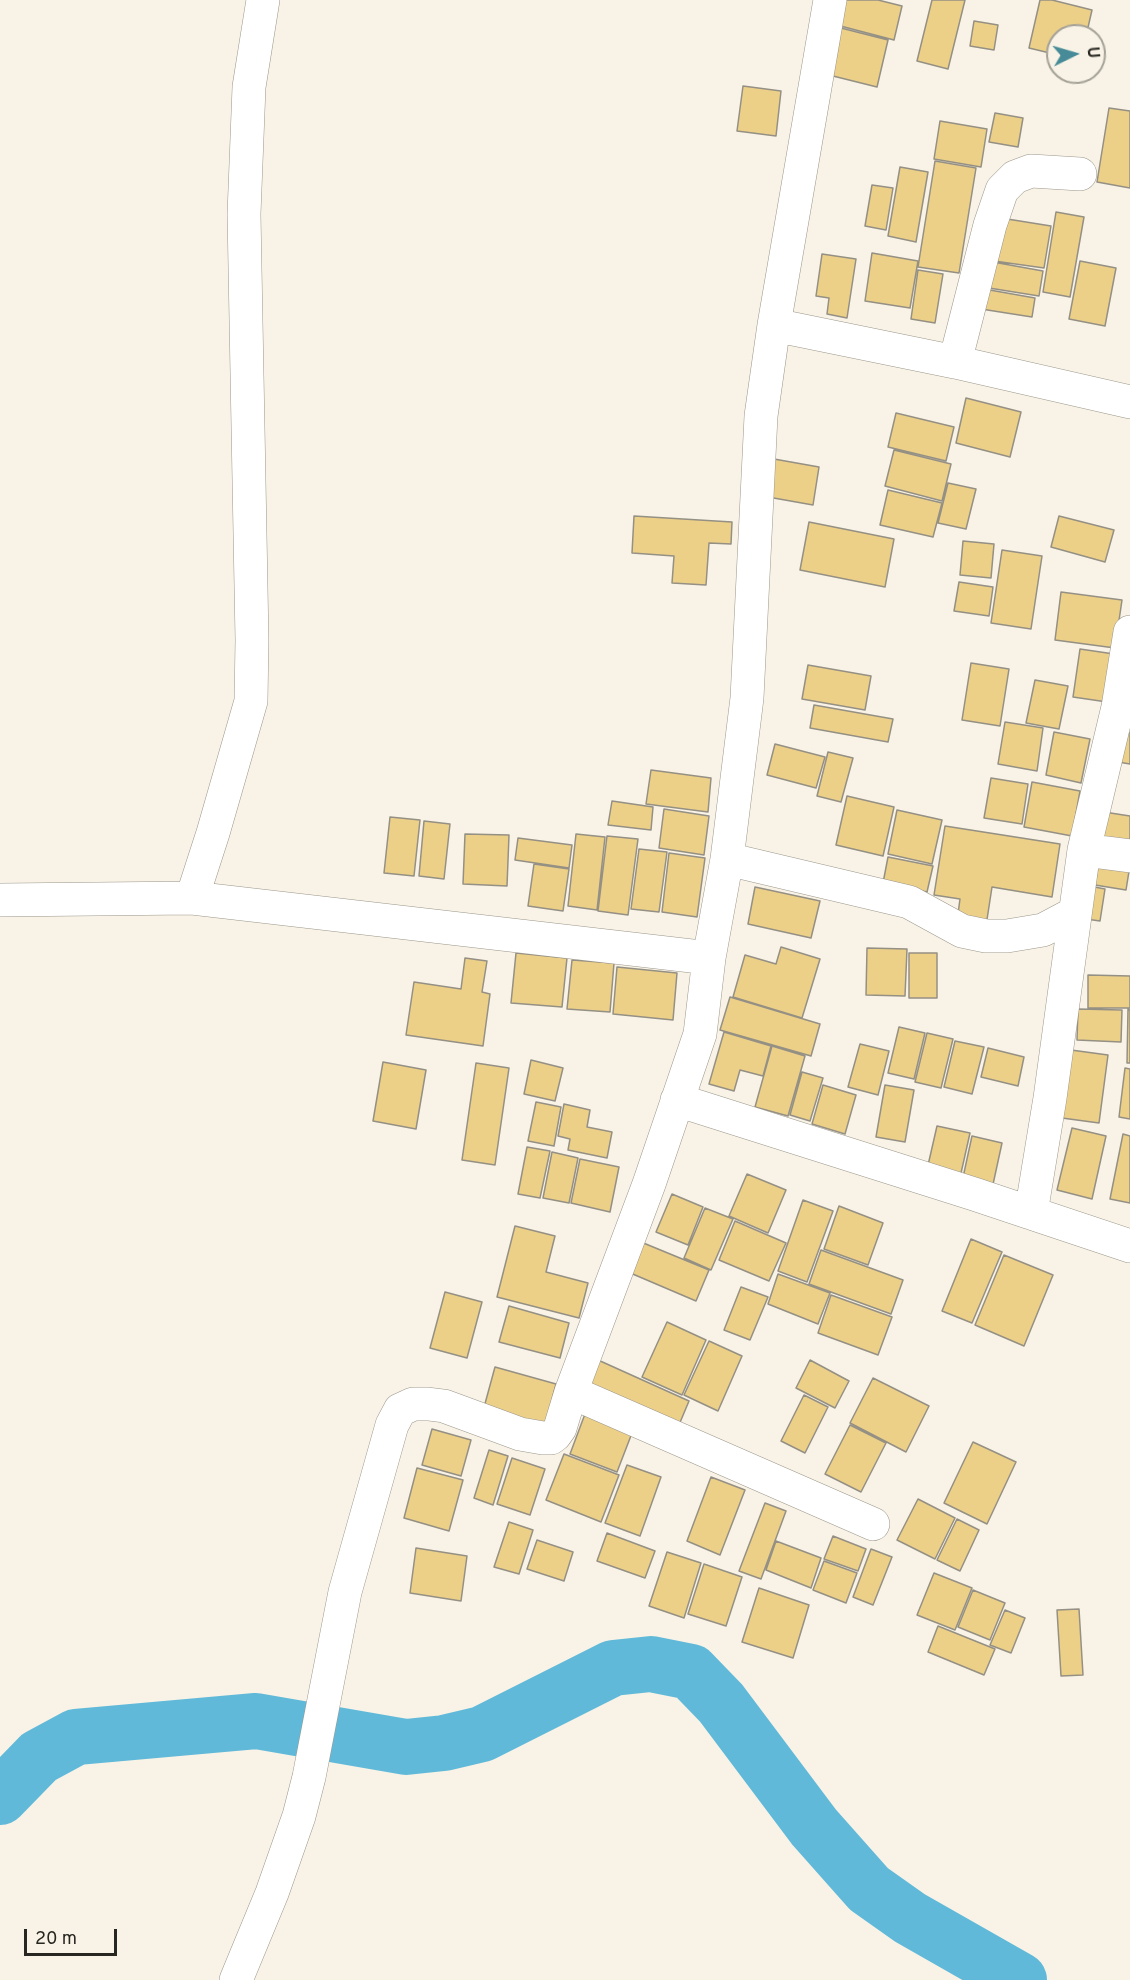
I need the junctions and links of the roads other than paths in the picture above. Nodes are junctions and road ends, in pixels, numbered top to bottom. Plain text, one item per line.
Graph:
1 (262, 0) edge
2 (830, 0) edge
3 (1080, 174) dead end
4 (774, 325) junction
5 (955, 362) junction
6 (1130, 402) edge
7 (1130, 632) edge
8 (1124, 708) edge
9 (1084, 850) junction
10 (1130, 856) edge
11 (727, 859) junction
12 (192, 898) junction
13 (0, 900) edge
14 (1075, 913) junction
15 (709, 958) junction
16 (677, 1100) junction
17 (1031, 1213) junction
18 (1130, 1246) edge
19 (571, 1392) junction
20 (873, 1524) dead end
21 (236, 1980) edge

1 - 12 street
2 - 4 street
3 - 5 street
4 - 5 street
4 - 11 street
5 - 6 street
7 - 8 street
8 - 9 street
9 - 10 street
9 - 14 street
11 - 14 street
11 - 15 street
12 - 13 street
12 - 15 street
14 - 17 street
15 - 16 street
16 - 17 street
16 - 19 street
17 - 18 street
19 - 20 street
19 - 21 street

